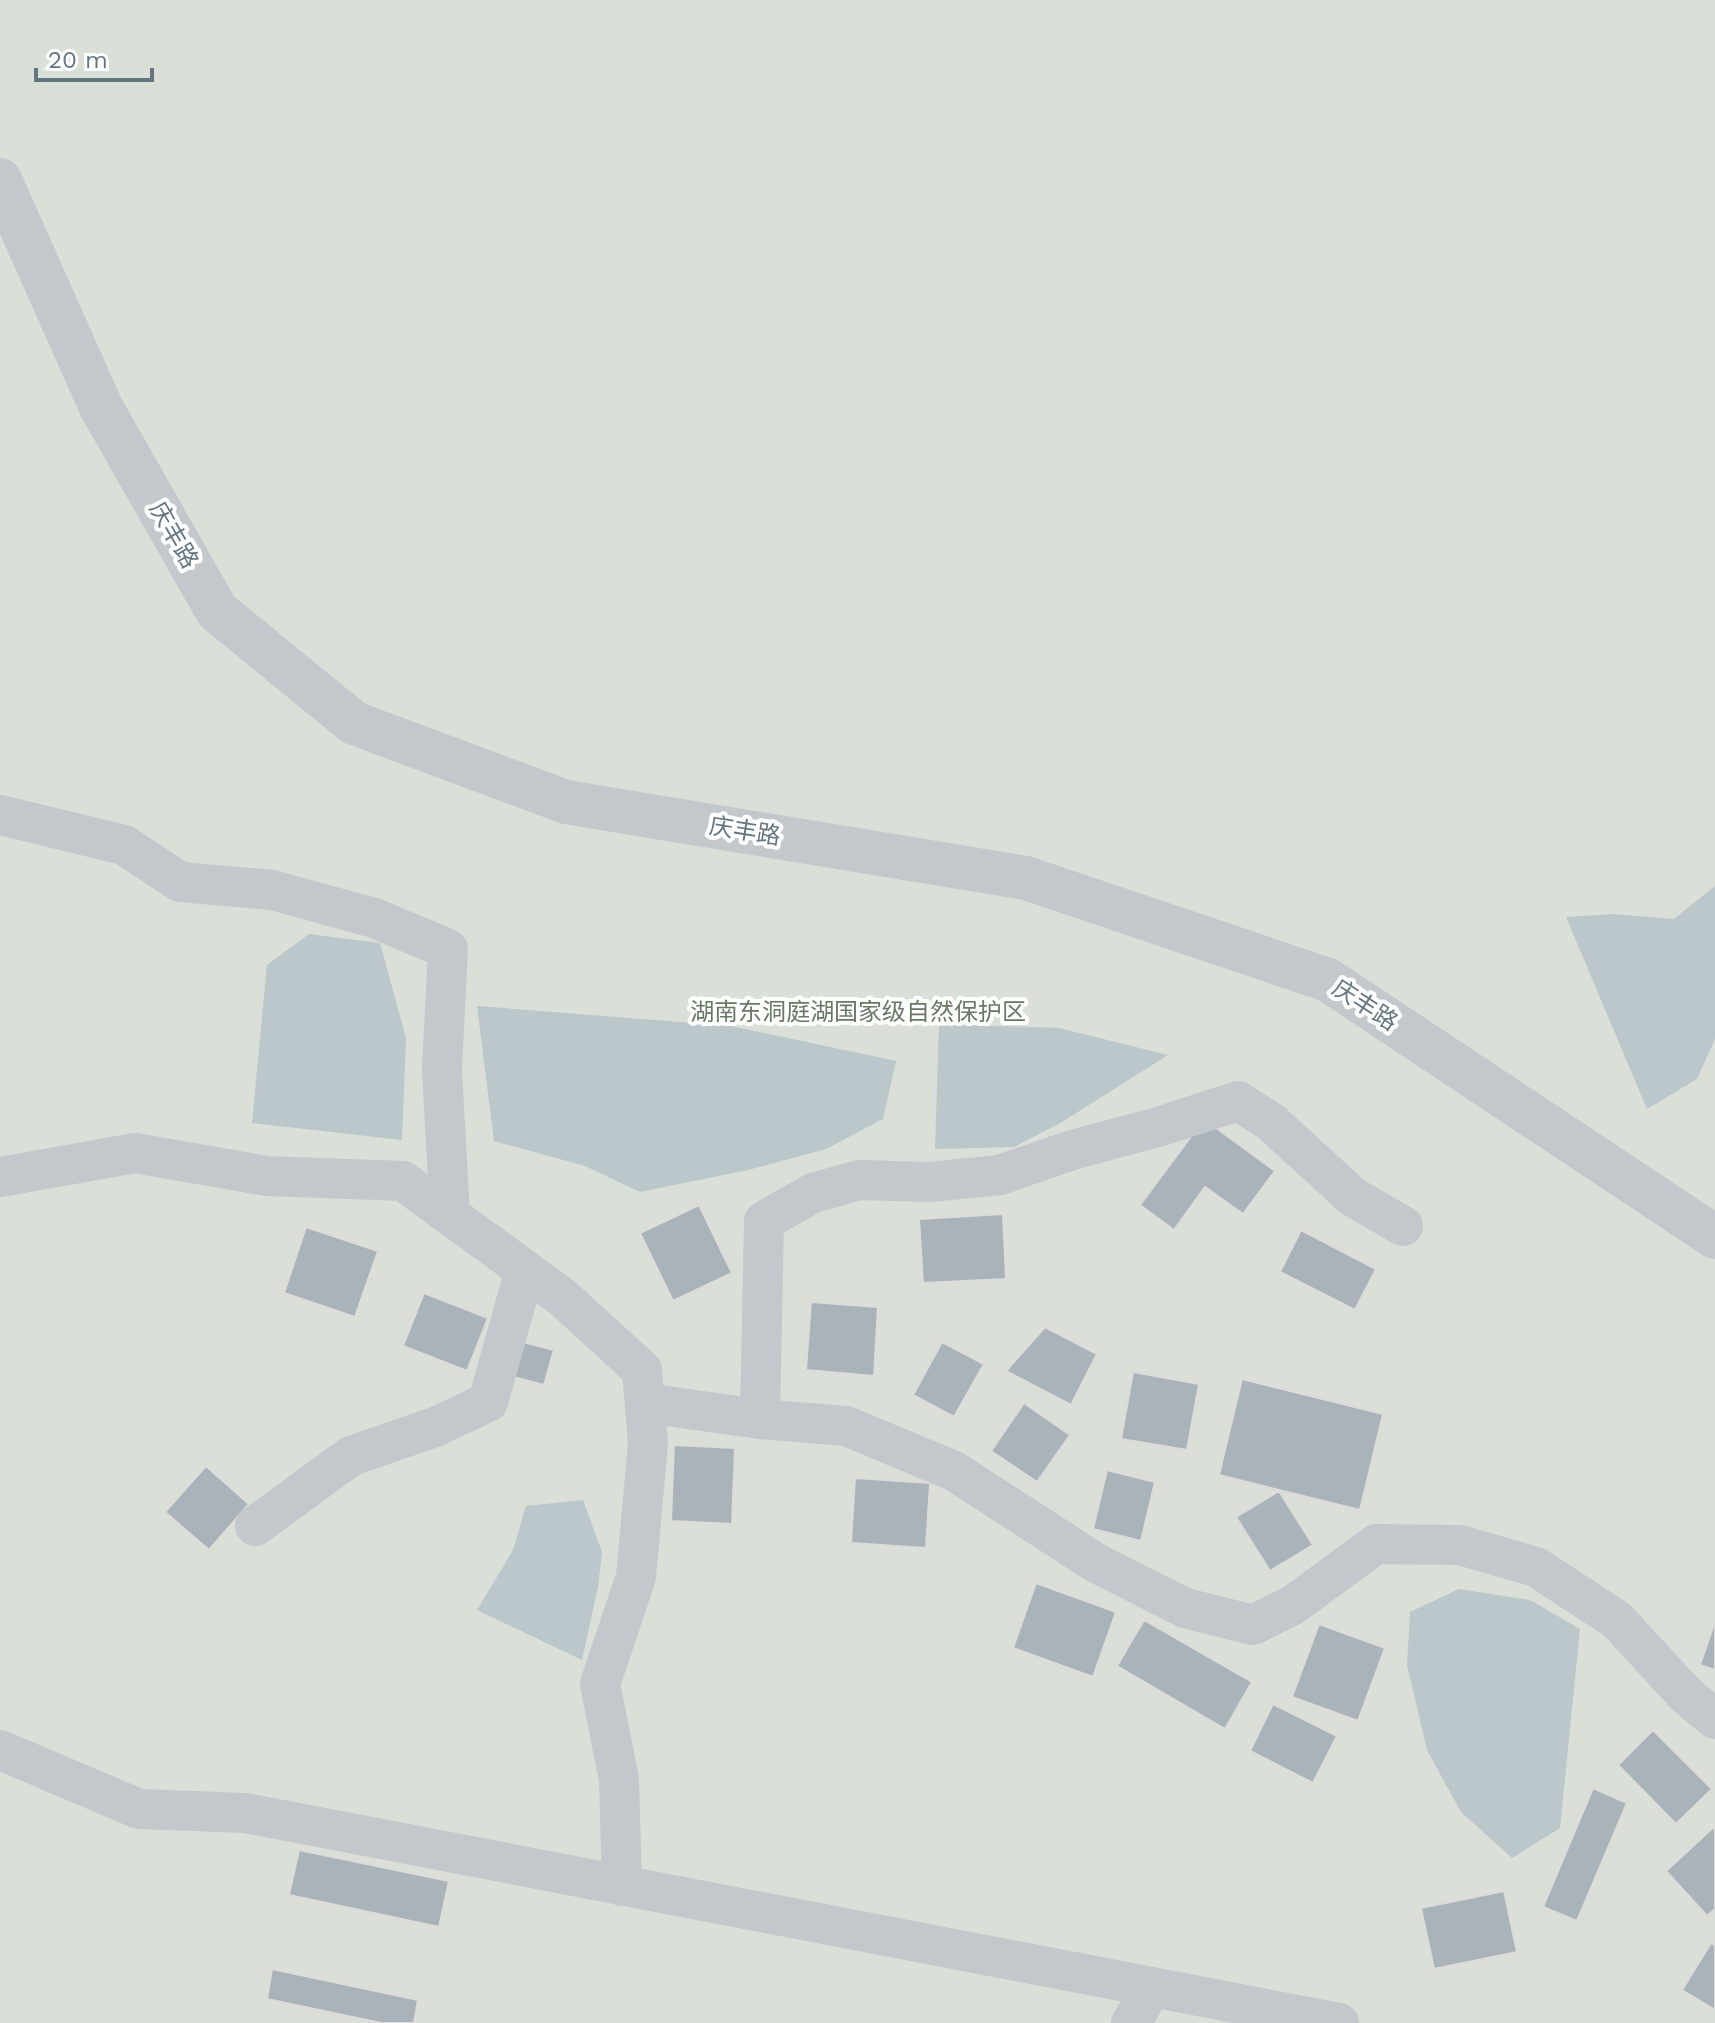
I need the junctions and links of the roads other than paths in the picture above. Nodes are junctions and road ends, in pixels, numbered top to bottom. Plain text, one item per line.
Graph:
1 (0, 180) edge
2 (0, 815) edge
3 (0, 1177) edge
4 (450, 1215) junction
5 (1403, 1226) dead end
6 (1715, 1237) edge
7 (525, 1270) junction
8 (645, 1403) junction
9 (760, 1419) junction
10 (255, 1526) dead end
11 (1715, 1719) edge
12 (0, 1750) edge
13 (622, 1886) junction
14 (1152, 1987) junction
15 (1131, 2023) edge
16 (1339, 2023) edge

1 - 6 street, 庆丰路
2 - 4 street
3 - 4 street
4 - 7 street
5 - 9 street
7 - 8 street
7 - 10 street
8 - 9 street
8 - 13 street
9 - 11 street
12 - 13 street
13 - 14 street
14 - 15 street
14 - 16 street

